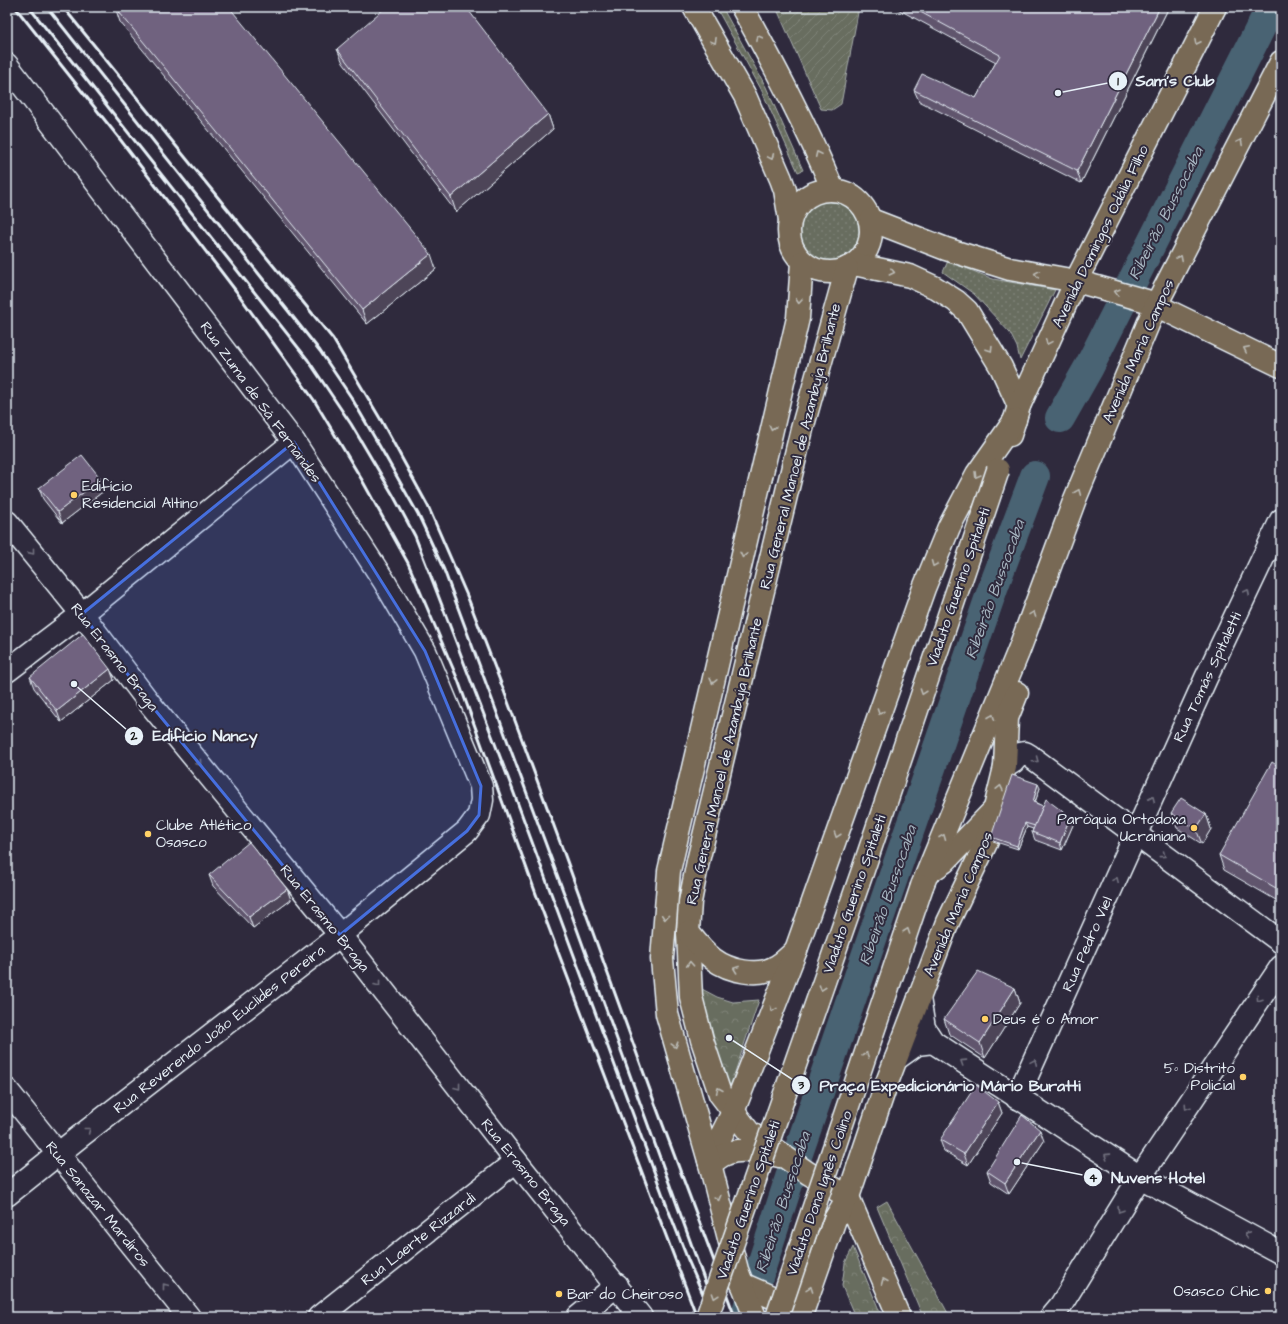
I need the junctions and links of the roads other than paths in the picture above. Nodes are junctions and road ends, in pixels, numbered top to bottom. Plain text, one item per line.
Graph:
1 (694, 7) edge
2 (742, 7) edge
3 (1215, 7) edge
4 (1281, 62) edge
5 (7, 65) edge
6 (833, 190) junction
7 (790, 220) junction
8 (871, 220) junction
9 (802, 262) junction
10 (850, 266) junction
11 (1081, 282) junction
12 (1152, 303) junction
13 (1281, 366) edge
14 (1017, 413) junction
15 (294, 442) junction
16 (998, 470) joint
17 (1281, 520) edge
18 (7, 522) edge
19 (82, 614) junction
20 (1019, 650) junction
21 (7, 671) edge
22 (1005, 767) junction
23 (996, 808) junction
24 (467, 831) joint
25 (1136, 835) junction
26 (925, 880) junction
27 (688, 932) junction
28 (340, 935) junction
29 (1281, 942) edge
30 (796, 950) junction
31 (1281, 967) edge
32 (919, 998) junction
33 (933, 1042) junction
34 (896, 1059) junction
35 (7, 1090) edge
36 (1018, 1098) junction
37 (733, 1112) junction
38 (58, 1155) junction
39 (516, 1161) junction
40 (791, 1161) junction
41 (709, 1162) junction
42 (1140, 1177) junction
43 (7, 1195) edge
44 (848, 1197) junction
45 (1281, 1253) edge
46 (617, 1285) junction
47 (748, 1287) junction
48 (1060, 1313) edge
49 (755, 1315) edge
50 (189, 1317) edge
51 (319, 1317) edge
52 (578, 1317) edge
53 (641, 1317) edge
54 (707, 1317) edge
55 (777, 1317) edge
56 (899, 1317) edge

1 -> 7 main road
6 -> 2 main road
3 -> 11 main road, Avenida Domingos Odália Filho
12 -> 4 main road, Avenida Maria Campos
5 - 15 street, Rua Zuma de Sá Fernandes
6 - 7 main road
6 - 8 main road
7 - 9 main road
8 - 10 main road
11 -> 8 main road
9 - 10 main road
9 -> 41 main road, Rua General Manoel de Azambuja Brilhante
10 -> 14 main road
10 - 27 main road, Rua General Manoel de Azambuja Brilhante
12 -> 11 main road
11 -> 14 main road, Avenida Domingos Odália Filho
13 -> 12 main road
20 -> 12 main road, Avenida Maria Campos
14 - 16 main road, Avenida Domingos Odália Filho
14 -> 30 main road
15 - 19 street
15 - 24 street, Rua Zuma de Sá Fernandes
16 -> 54 main road, Viaduto Guerino Spitaleti, bridge
25 -> 17 street, Rua Tomás Spitaletti
18 -> 19 street, Rua Erasmo Braga
19 - 21 street
19 -> 28 street, Rua Erasmo Braga
20 - 22 main road, Avenida Maria Campos
26 -> 20 main road, Avenida Maria Campos
23 -> 22 main road, Avenida Maria Campos
22 -> 25 street
23 - 26 main road
23 - 32 main road, Avenida Maria Campos
24 - 28 street, Rua Reverendo João Euclides Pereira
25 -> 29 street
36 -> 25 street, Rua Pedro Viel
55 -> 26 main road, Viaduto Dona Ignês Colino, bridge
30 -> 27 main road
37 -> 27 main road, Rua General Manoel de Azambuja Brilhante
38 -> 28 street, Rua Reverendo João Euclides Pereira
28 -> 39 street, Rua Erasmo Braga
30 -> 37 main road
31 -> 42 street
32 - 33 street
32 - 34 main road, Avenida Maria Campos
33 - 34 street
36 -> 33 street
34 - 44 main road, Avenida Maria Campos
35 - 38 street, Rua Sanazar Mardiros
42 -> 36 street
37 - 40 main road, Rua General Manoel de Azambuja Brilhante
37 - 41 main road
38 - 43 street, Rua Reverendo João Euclides Pereira
50 -> 38 street, Rua Sanazar Mardiros
39 - 46 street, Rua Erasmo Braga
39 - 51 street, Rua Laerte Rizzardi
40 - 41 main road
40 - 44 main road, Rua General Manoel de Azambuja Brilhante
41 -> 47 main road, Rua General Manoel de Azambuja Brilhante
45 -> 42 street
42 -> 48 street
47 -> 44 main road, Avenida Maria Campos
56 -> 44 main road
46 - 52 street
46 - 53 street, Rua Erasmo Braga
47 - 49 main road, Rua General Manoel de Azambuja Brilhante

